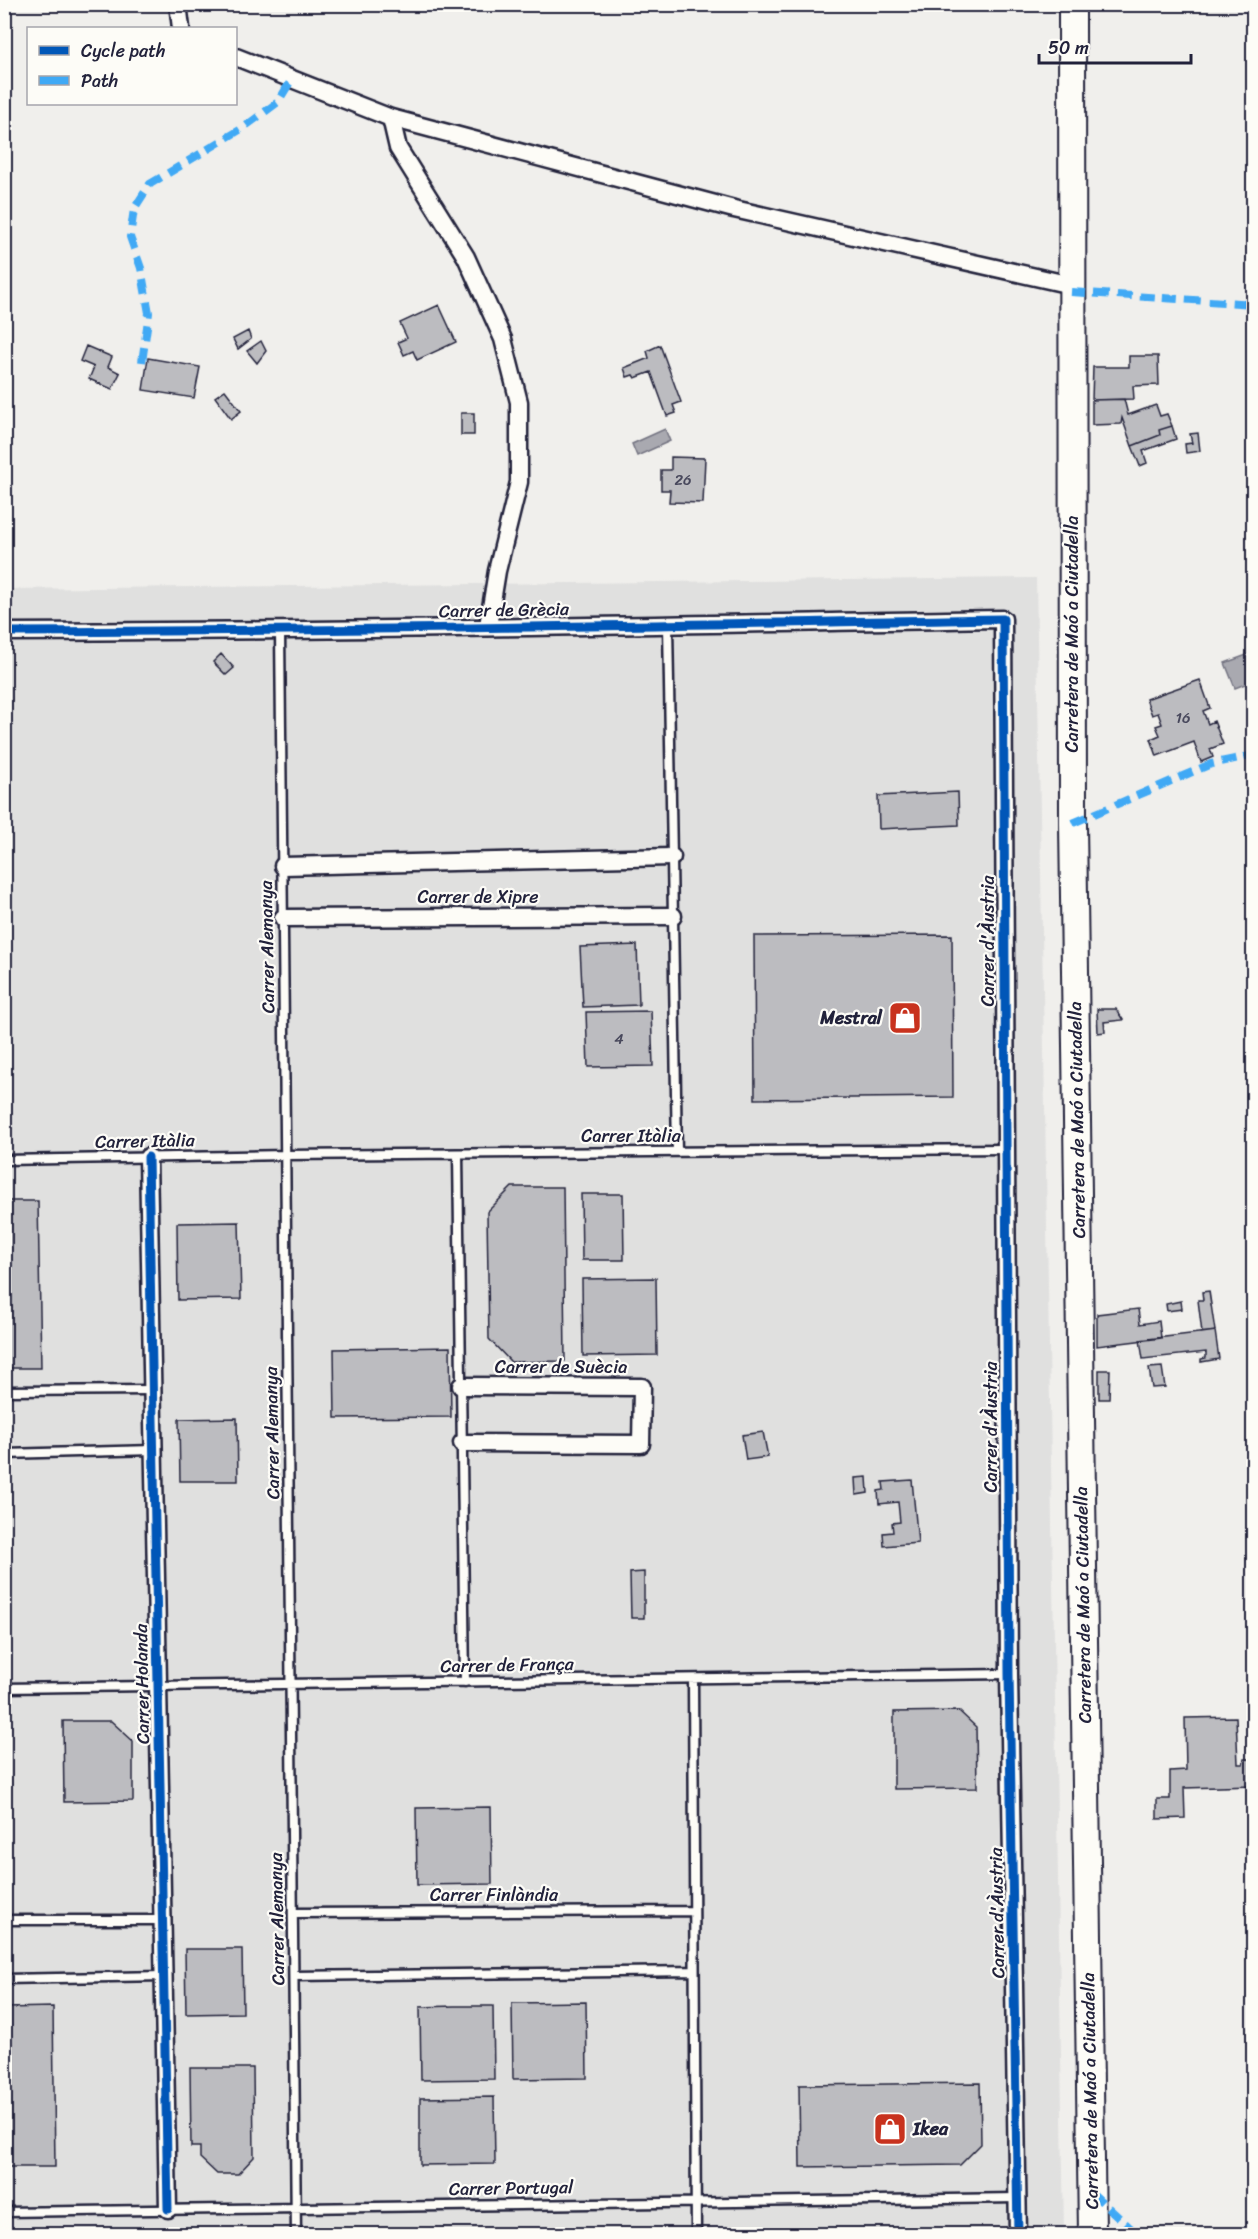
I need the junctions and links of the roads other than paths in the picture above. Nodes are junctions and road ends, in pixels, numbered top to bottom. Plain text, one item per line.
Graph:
1 (178, 4) edge
2 (1072, 4) edge
3 (181, 27) edge
4 (237, 57) edge
5 (391, 118) junction
6 (1071, 285) junction
7 (1003, 619) joint
8 (668, 625) junction
9 (488, 626) junction
10 (4, 632) edge
11 (280, 632) junction
12 (672, 857) junction
13 (283, 866) junction
14 (673, 916) junction
15 (283, 918) junction
16 (1005, 1149) junction
17 (677, 1152) junction
18 (458, 1154) junction
19 (286, 1155) junction
20 (148, 1158) junction
21 (4, 1160) edge
22 (461, 1386) junction
23 (153, 1390) junction
24 (4, 1391) edge
25 (462, 1443) junction
26 (154, 1450) junction
27 (4, 1454) edge
28 (1010, 1674) junction
29 (693, 1679) junction
30 (465, 1682) junction
31 (291, 1685) junction
32 (158, 1687) junction
33 (4, 1688) edge
34 (694, 1911) junction
35 (293, 1913) junction
36 (4, 1920) edge
37 (163, 1920) junction
38 (694, 1971) junction
39 (164, 1976) junction
40 (294, 1976) junction
41 (4, 1979) edge
42 (1018, 2198) junction
43 (695, 2202) junction
44 (296, 2208) junction
45 (168, 2209) junction
46 (4, 2212) edge
47 (296, 2235) edge
48 (696, 2235) edge
49 (1018, 2235) edge
50 (1092, 2235) edge

1 - 3 street
2 - 6 main road, Carretera de Maó a Ciutadella
4 - 5 street
5 - 6 street
5 - 9 street
6 - 50 main road, Carretera de Maó a Ciutadella
7 - 8 street, Carrer de Grècia
7 - 16 street, Carrer d'Àustria
8 - 9 street, Carrer de Grècia
8 - 12 lane
9 - 11 street, Carrer de Grècia
10 - 11 street, Carrer de Grècia
11 - 13 lane, Carrer Alemanya
12 - 13 street, Carrer de Xipre
12 - 14 lane
13 - 15 lane, Carrer Alemanya
14 - 15 street, Carrer de Xipre
14 - 17 lane
15 - 19 lane, Carrer Alemanya
16 - 17 lane, Carrer Itàlia
16 - 28 street, Carrer d'Àustria
17 - 18 lane, Carrer Itàlia
18 - 19 lane, Carrer Itàlia
18 - 22 lane
19 - 20 lane, Carrer Itàlia
19 - 31 lane, Carrer Alemanya
20 - 21 lane, Carrer Itàlia
20 - 23 street, Carrer Holanda
22 - 25 lane
22 - 25 street, Carrer de Suècia
23 - 24 lane
23 - 26 street, Carrer Holanda
25 - 30 lane
26 - 27 lane
26 - 32 street, Carrer Holanda
28 - 29 lane, Carrer de França
28 - 42 street, Carrer d'Àustria
29 - 30 lane, Carrer de França
29 - 34 lane
30 - 31 lane, Carrer de França
31 - 32 lane, Carrer de França
31 - 35 lane, Carrer Alemanya
32 - 33 lane, Carrer de França
32 - 37 street, Carrer Holanda
34 - 35 lane, Carrer Finlàndia
34 - 38 lane
35 - 40 lane, Carrer Alemanya
36 - 37 lane
37 - 39 street, Carrer Holanda
38 - 40 lane
38 - 43 lane
39 - 41 lane
39 - 45 street, Carrer Holanda
40 - 44 lane, Carrer Alemanya
42 - 43 lane, Carrer Portugal
42 - 49 street, Carrer d'Àustria
43 - 44 lane, Carrer Portugal
43 - 48 lane
44 - 45 lane, Carrer Portugal
44 - 47 lane, Carrer Alemanya
45 - 46 lane, Carrer Portugal

